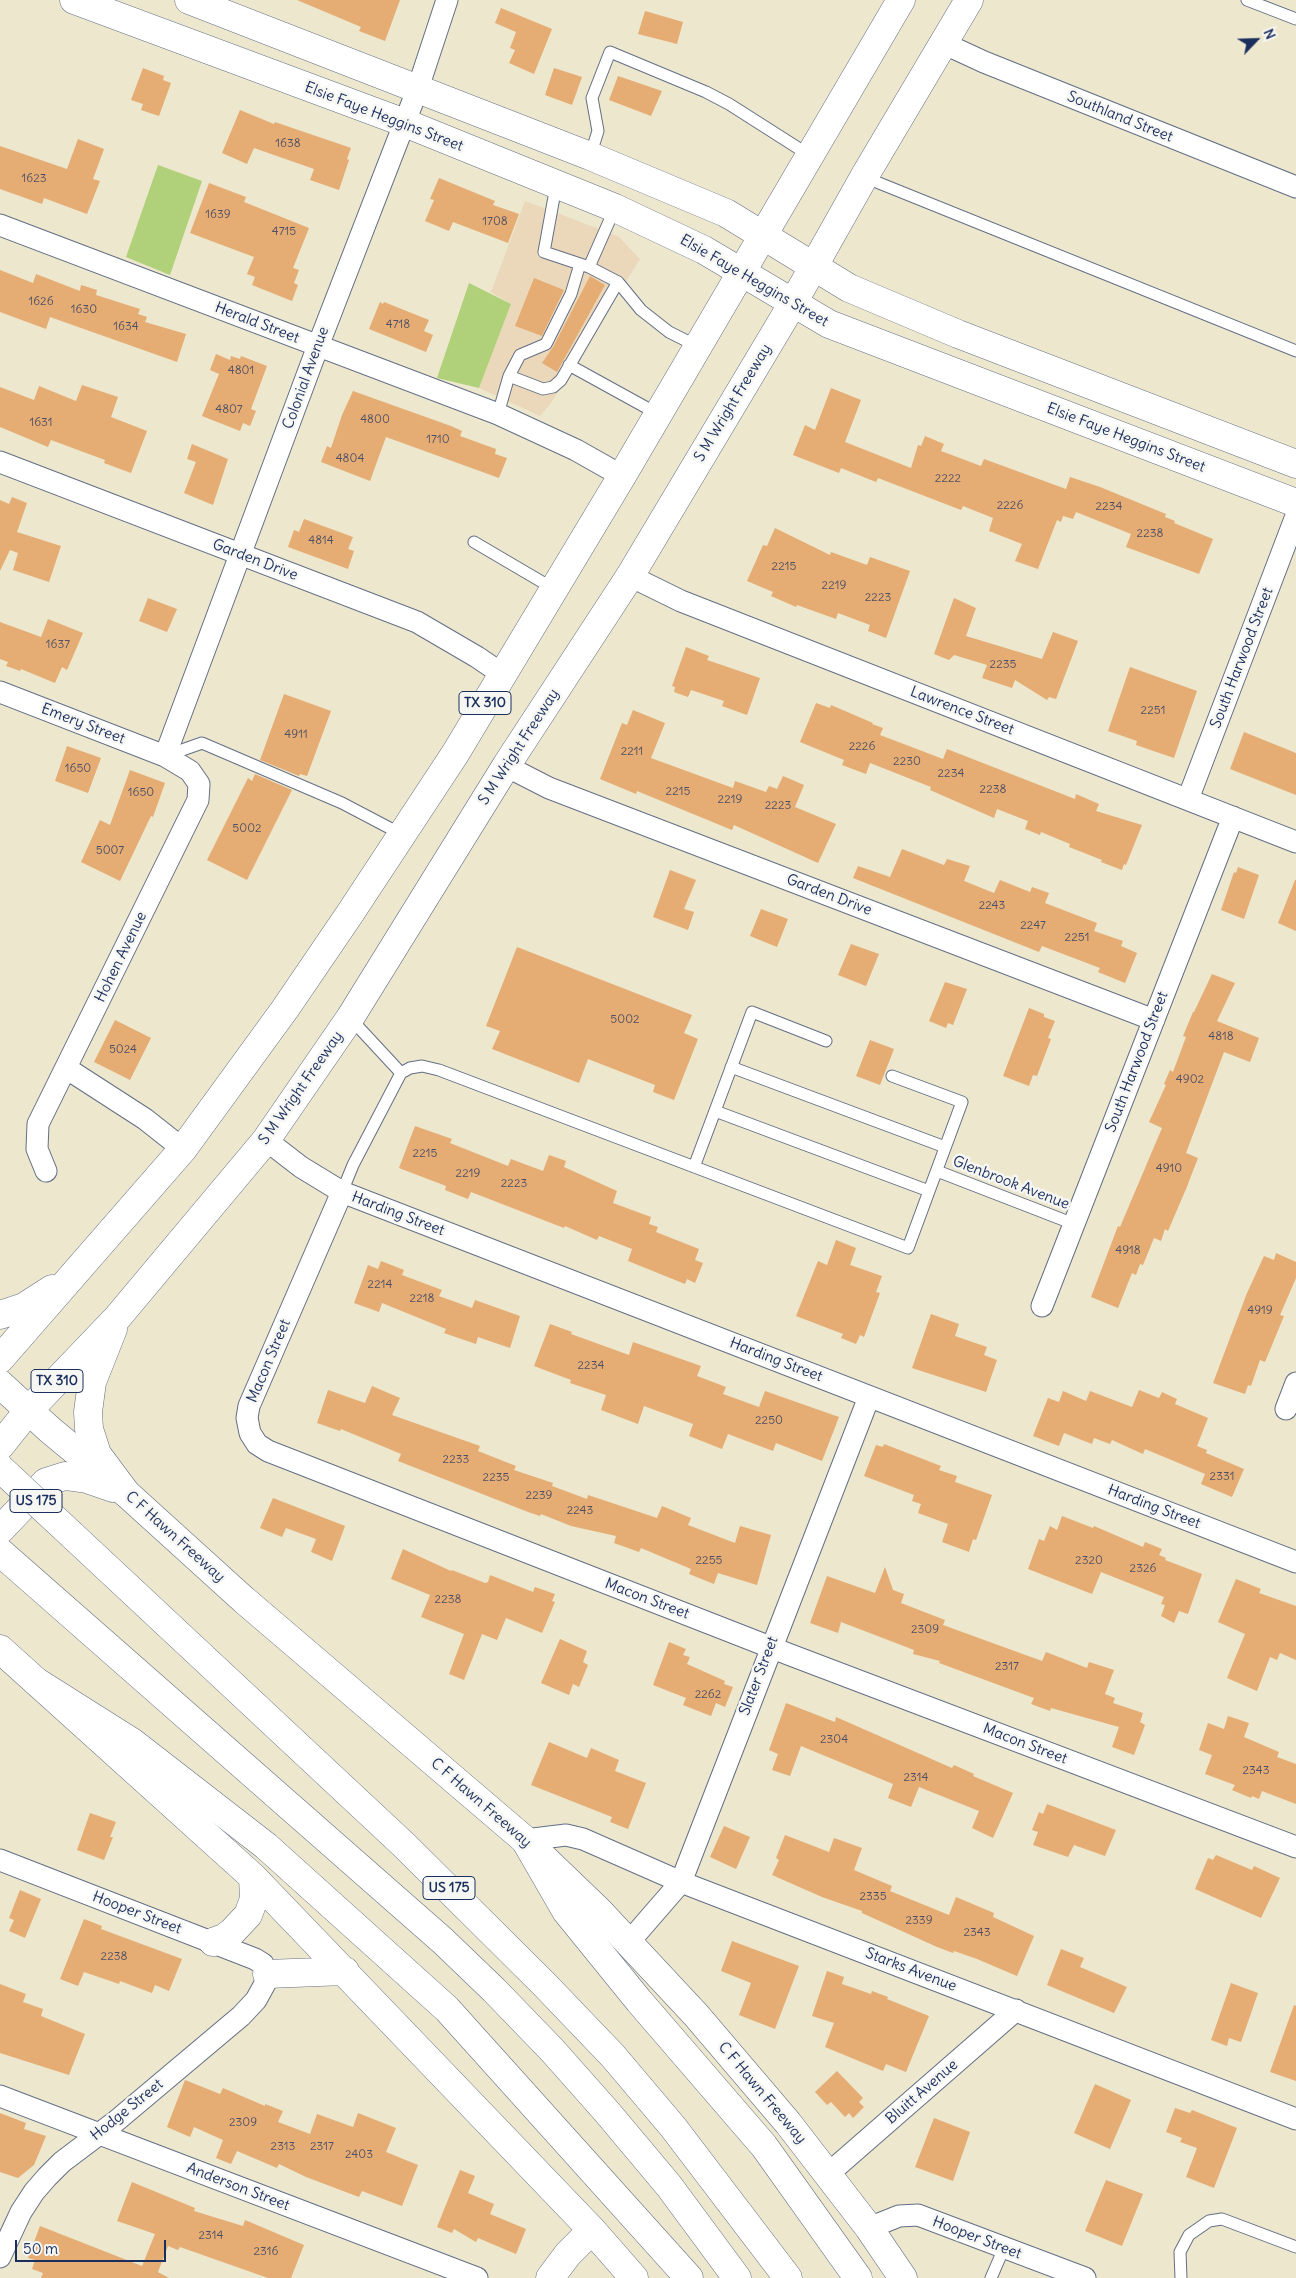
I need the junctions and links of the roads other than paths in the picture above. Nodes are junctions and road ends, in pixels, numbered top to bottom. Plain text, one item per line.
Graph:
1 (74, 0) edge
2 (190, 0) edge
3 (447, 0) edge
4 (901, 0) edge
5 (969, 0) edge
6 (1247, 0) edge
7 (112, 7) edge
8 (1296, 19) edge
9 (945, 44) junction
10 (418, 88) junction
11 (404, 123) junction
12 (809, 155) junction
13 (590, 156) junction
14 (864, 177) junction
15 (556, 186) junction
16 (1296, 188) edge
17 (615, 208) junction
18 (0, 225) edge
19 (762, 235) junction
20 (584, 265) junction
21 (814, 266) junction
22 (741, 271) junction
23 (618, 282) junction
24 (793, 303) junction
25 (318, 346) junction
26 (697, 346) junction
27 (1296, 351) edge
28 (570, 359) junction
29 (509, 376) junction
30 (498, 414) junction
31 (658, 414) junction
32 (0, 462) edge
33 (1296, 464) edge
34 (622, 476) junction
35 (1296, 504) edge
36 (1296, 516) edge
37 (474, 542) dead end
38 (241, 555) junction
39 (630, 576) junction
40 (554, 589) junction
41 (502, 674) junction
42 (0, 692) edge
43 (165, 756) junction
44 (506, 766) junction
45 (1188, 799) junction
46 (1232, 817) junction
47 (401, 834) junction
48 (1296, 842) edge
49 (350, 1018) junction
50 (1154, 1020) junction
51 (826, 1041) dead end
52 (732, 1067) junction
53 (66, 1068) junction
54 (402, 1073) junction
55 (892, 1076) dead end
56 (715, 1111) junction
57 (266, 1140) junction
58 (945, 1147) junction
59 (183, 1149) junction
60 (694, 1167) junction
61 (46, 1171) dead end
62 (937, 1171) junction
63 (342, 1192) junction
64 (929, 1192) junction
65 (1074, 1224) junction
66 (72, 1277) junction
67 (1042, 1306) dead end
68 (0, 1315) edge
69 (117, 1318) junction
70 (0, 1359) edge
71 (1296, 1383) edge
72 (0, 1384) edge
73 (869, 1396) junction
74 (1286, 1409) dead end
75 (28, 1411) junction
76 (0, 1446) edge
77 (0, 1468) edge
78 (126, 1493) junction
79 (0, 1530) edge
80 (10, 1560) edge
81 (1296, 1562) edge
82 (770, 1647) junction
83 (0, 1649) edge
84 (36, 1682) junction
85 (525, 1840) junction
86 (1296, 1847) edge
87 (0, 1860) edge
88 (253, 1877) junction
89 (681, 1882) junction
90 (213, 1942) junction
91 (630, 1942) junction
92 (345, 1971) junction
93 (264, 1983) junction
94 (1016, 2010) junction
95 (0, 2096) edge
96 (1296, 2119) edge
97 (99, 2134) junction
98 (828, 2174) junction
99 (869, 2228) junction
100 (592, 2230) junction
101 (1296, 2247) edge
102 (1004, 2248) junction
103 (0, 2257) edge
104 (477, 2278) edge
105 (550, 2278) edge
106 (634, 2278) edge
107 (689, 2278) edge
108 (737, 2278) edge
109 (788, 2278) edge
110 (858, 2278) edge
111 (903, 2278) edge
112 (991, 2278) edge
113 (1085, 2278) edge
114 (1181, 2278) edge

1 - 7 main road, Elsie Faye Heggins Street
2 - 10 main road
3 - 10 street, Colonial Avenue
4 - 12 main road, TX 310
5 - 9 main road, S M Wright Freeway / TX 310
6 - 8 lane
7 - 11 main road, Elsie Faye Heggins Street
9 - 14 main road, S M Wright Freeway / TX 310
9 - 16 street, Southland Street
10 - 11 street, Colonial Avenue
10 - 13 main road
11 - 15 main road, Elsie Faye Heggins Street
11 - 25 street, Colonial Avenue
12 - 13 lane
12 - 19 main road, TX 310
13 - 19 main road
14 - 21 main road, S M Wright Freeway / TX 310
14 - 27 lane
15 - 17 main road, Elsie Faye Heggins Street
15 - 20 lane
17 - 20 lane
17 - 22 main road, Elsie Faye Heggins Street
18 - 25 street, Herald Street
19 - 21 main road
19 - 22 main road, TX 310
20 - 23 lane
20 - 29 lane
21 - 24 main road, S M Wright Freeway / TX 310
21 - 33 main road
22 - 24 main road, Elsie Faye Heggins Street
22 - 26 main road, TX 310
23 - 26 lane
23 - 28 lane
24 - 35 main road, Elsie Faye Heggins Street
24 - 39 main road, S M Wright Freeway / TX 310
25 - 30 street, Herald Street
25 - 38 street, Colonial Avenue
26 - 31 main road, TX 310
28 - 29 lane
28 - 31 lane
29 - 30 lane
30 - 34 street, Herald Street
31 - 34 main road, TX 310
32 - 38 street, Garden Drive
34 - 40 main road, TX 310
36 - 45 street, South Harwood Street
37 - 40 lane
38 - 41 street, Garden Drive
38 - 43 street, Colonial Avenue
39 - 44 main road, S M Wright Freeway / TX 310
39 - 45 street, Lawrence Street
40 - 41 main road, TX 310
41 - 47 main road, TX 310
42 - 43 street, Emery Street
43 - 47 lane
43 - 53 street, Hohen Avenue
44 - 49 main road, S M Wright Freeway / TX 310
44 - 50 street, Garden Drive
45 - 46 street, Lawrence Street
46 - 48 street, Lawrence Street
46 - 50 street, South Harwood Street
47 - 59 main road, TX 310
49 - 54 lane
49 - 57 main road, S M Wright Freeway / TX 310
50 - 65 street, South Harwood Street
51 - 52 lane
52 - 56 lane
52 - 58 lane
53 - 59 street
53 - 61 street, Hohen Avenue
54 - 60 lane
54 - 63 lane
55 - 58 lane
56 - 60 lane
56 - 64 lane
57 - 63 street, Harding Street
57 - 69 main road, S M Wright Freeway / TX 310
58 - 62 lane
59 - 66 main road, TX 310
60 - 64 lane
62 - 64 lane
62 - 65 lane, Glenbrook Avenue
63 - 73 street, Harding Street
63 - 82 street, Macon Street
65 - 67 street, South Harwood Street
66 - 68 main road
66 - 70 main road, TX 310
69 - 75 main road, S M Wright Freeway / TX 310
69 - 78 main road
71 - 74 street
72 - 75 main road, C F Hawn Freeway
73 - 81 street, Harding Street
73 - 82 street, Slater Street
75 - 76 main road, S M Wright Freeway / TX 310
75 - 78 main road, C F Hawn Freeway
77 - 109 main road, US 175, bridge
78 - 79 main road
78 - 85 main road, C F Hawn Freeway
80 - 108 main road, US 175
82 - 86 street, Macon Street
82 - 89 street, Slater Street
83 - 84 main road
84 - 88 main road
84 - 107 main road
85 - 89 street, Starks Avenue
85 - 91 main road, C F Hawn Freeway
85 - 110 main road
87 - 90 street, Hooper Street
88 - 90 main road
88 - 92 main road
89 - 91 street, Slater Street
89 - 94 street, Starks Avenue
90 - 93 street, Hooper Street
91 - 98 main road, C F Hawn Freeway
92 - 93 main road
92 - 100 main road
93 - 97 street, Hodge Street
94 - 96 street, Starks Avenue
94 - 98 street, Bluitt Avenue
95 - 97 street, Anderson Street
97 - 103 street, Hodge Street
97 - 104 street, Anderson Street
98 - 99 main road, C F Hawn Freeway
99 - 102 street, Hooper Street
99 - 111 main road, C F Hawn Freeway
100 - 105 main road
100 - 106 main road
101 - 114 lane
102 - 112 lane
102 - 113 street, Hooper Street

